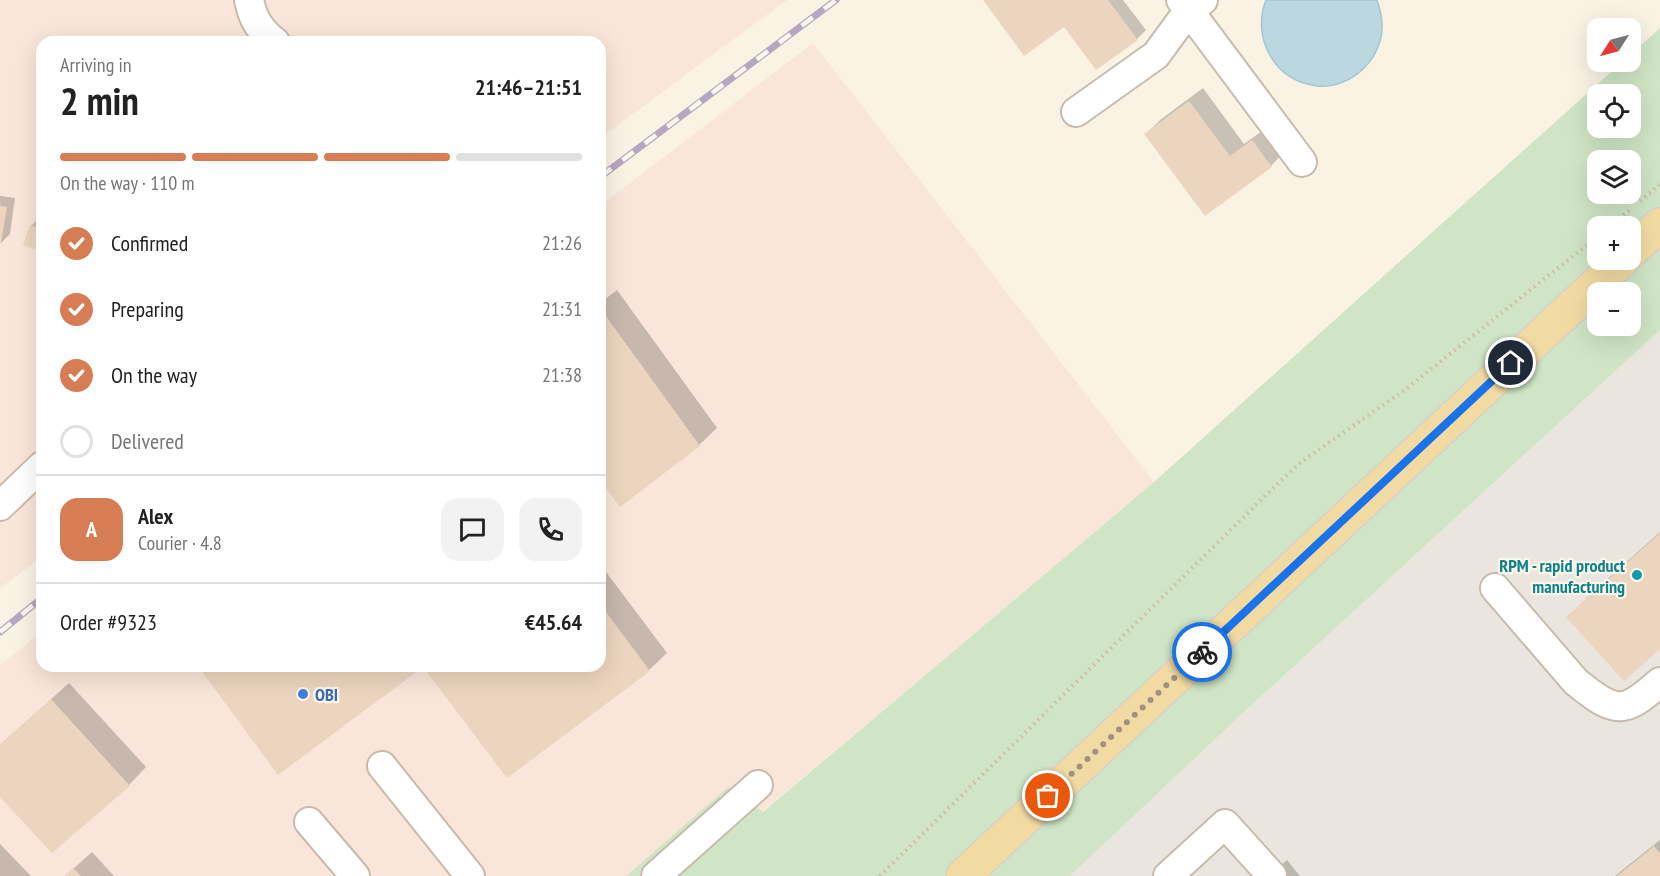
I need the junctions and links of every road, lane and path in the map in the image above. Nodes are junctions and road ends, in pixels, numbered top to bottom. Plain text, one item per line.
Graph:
1 (249, 0) edge
2 (1191, 4) edge
3 (267, 36) edge
4 (1076, 112) dead end
5 (1302, 162) dead end
6 (1660, 225) edge
7 (1641, 242) edge
8 (1587, 245) edge
9 (1611, 270) edge
10 (36, 472) edge
11 (0, 506) edge
12 (1495, 588) dead end
13 (1660, 682) edge
14 (382, 766) dead end
15 (758, 785) dead end
16 (309, 822) dead end
17 (355, 876) edge
18 (470, 876) edge
19 (656, 876) edge
20 (880, 876) edge
21 (963, 876) edge
22 (1168, 876) edge
23 (1272, 876) edge

1 - 3 street
2 - 4 street
2 - 5 street
6 - 7 main road
8 - 20 path
9 - 21 main road
10 - 11 street
12 - 13 street
14 - 18 street
15 - 19 street
16 - 17 street
22 - 23 street

